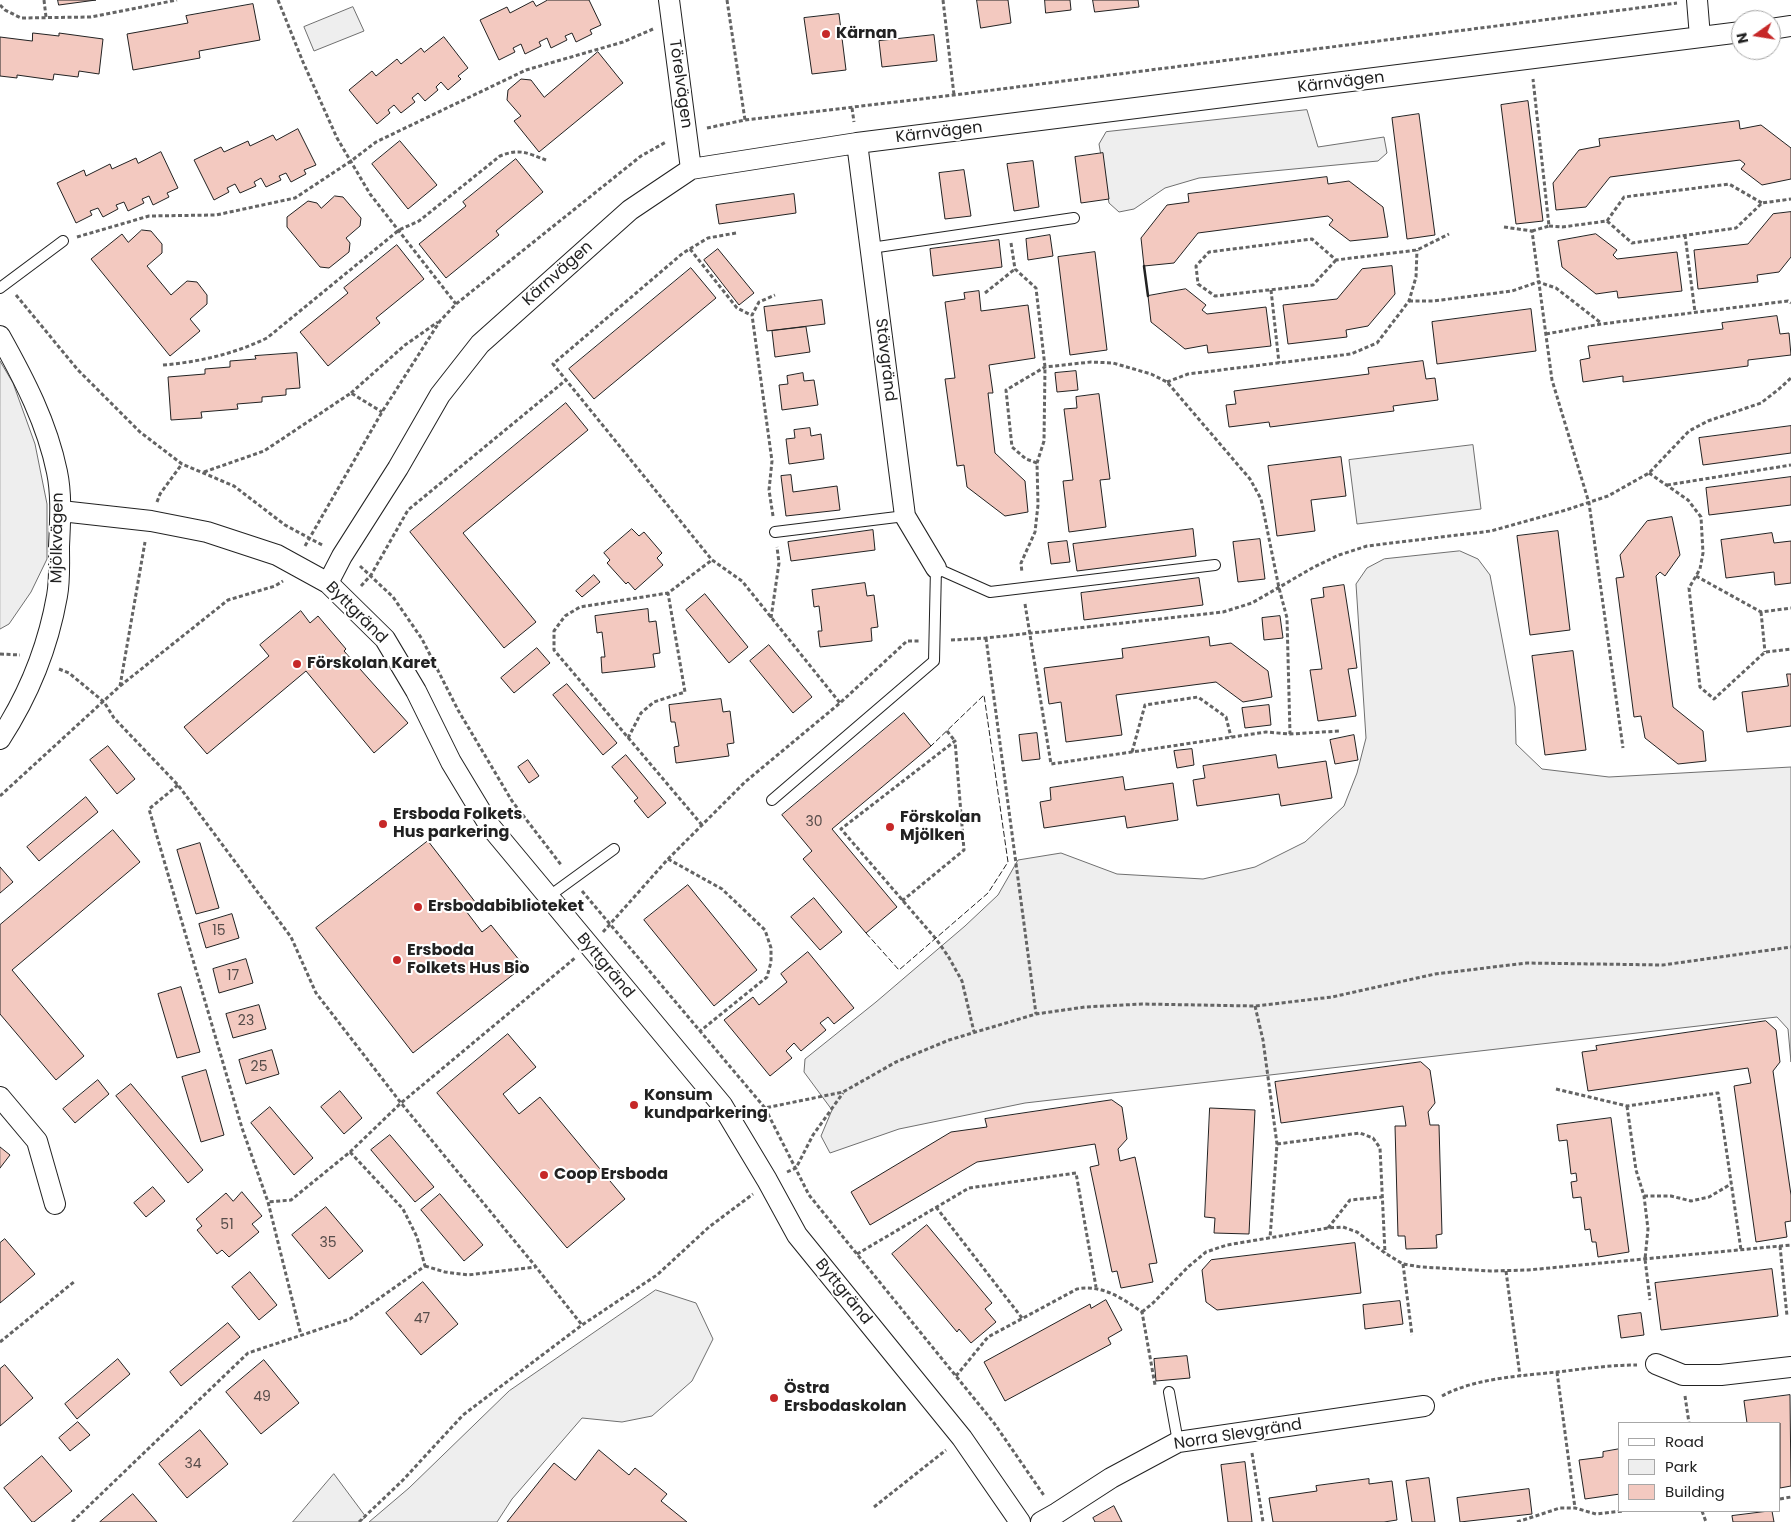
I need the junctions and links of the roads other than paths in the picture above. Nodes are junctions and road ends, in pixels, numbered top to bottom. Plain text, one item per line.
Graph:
1 (669, 0) edge
2 (1697, 0) edge
3 (1731, 33) edge
4 (1700, 38) junction
5 (857, 143) junction
6 (691, 169) junction
7 (1074, 218) dead end
8 (63, 240) road end
9 (871, 248) junction
10 (3, 286) edge
11 (0, 336) edge
12 (61, 511) junction
13 (905, 516) junction
14 (775, 532) road end
15 (1215, 565) dead end
16 (936, 568) junction
17 (328, 583) junction
18 (0, 739) edge
19 (772, 800) dead end
20 (614, 849) dead end
21 (548, 897) junction
22 (0, 1097) edge
23 (55, 1204) dead end
24 (1656, 1364) road end
25 (1791, 1367) edge
26 (1169, 1392) dead end
27 (1424, 1406) road end
28 (1178, 1442) junction
29 (1049, 1518) edge
30 (1020, 1522) edge

1 - 6 street, Törelvägen
2 - 4 street
3 - 4 street, Kärnvägen
4 - 5 street, Kärnvägen
5 - 6 street, Kärnvägen
5 - 9 street, Stävgränd
6 - 17 street, Kärnvägen
7 - 9 lane
8 - 10 lane
9 - 13 street, Stävgränd
11 - 12 street, Mjölkvägen
12 - 17 street, Byttgränd
12 - 18 street, Mjölkvägen
13 - 14 lane
13 - 16 street, Stävgränd
15 - 16 lane
16 - 19 lane
17 - 21 street, Byttgränd
20 - 21 lane
21 - 30 street, Byttgränd
22 - 23 street
24 - 25 street
26 - 28 lane
27 - 28 street, Norra Slevgränd
28 - 29 street, Norra Slevgränd

